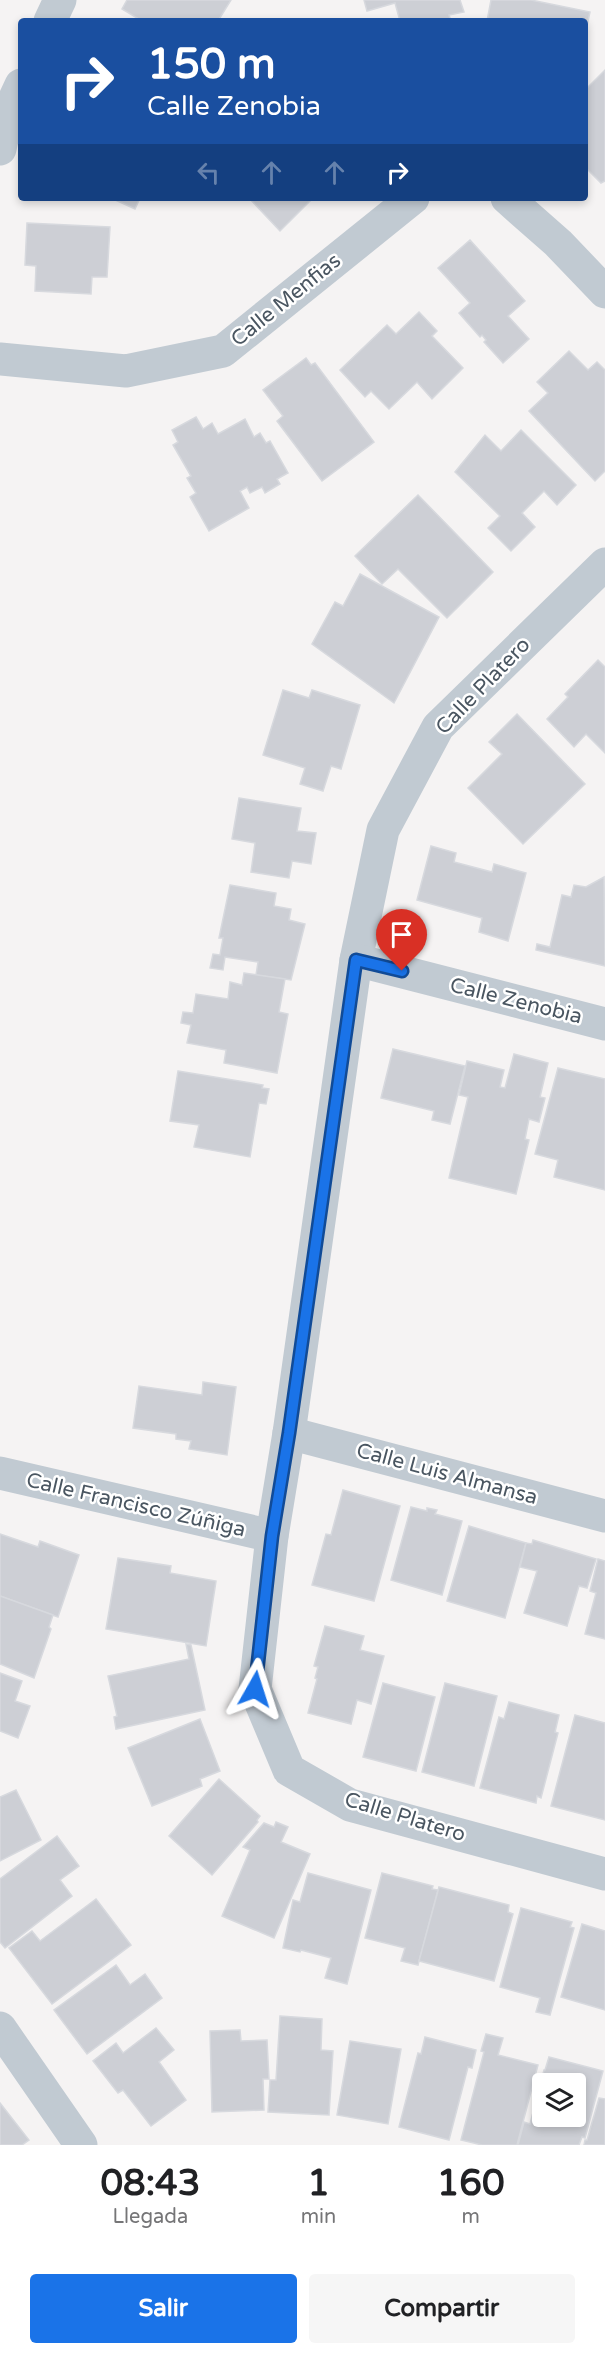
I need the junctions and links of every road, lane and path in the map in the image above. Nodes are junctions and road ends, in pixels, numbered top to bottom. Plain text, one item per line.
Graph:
1 (60, 0) edge
2 (52, 18) edge
3 (18, 91) edge
4 (0, 149) edge
5 (409, 201) edge
6 (510, 201) edge
7 (605, 292) edge
8 (0, 359) edge
9 (605, 564) edge
10 (356, 960) junction
11 (605, 1024) edge
12 (289, 1433) junction
13 (0, 1473) edge
14 (605, 1516) edge
15 (272, 1536) junction
16 (605, 1874) edge
17 (0, 2028) edge
18 (81, 2145) edge

1 - 2 street
3 - 4 street
5 - 8 street, Calle Menfias
6 - 7 street
9 - 10 street, Calle Platero
10 - 11 street, Calle Zenobia
10 - 12 street, Calle Platero
12 - 14 street, Calle Luis Almansa
12 - 15 street, Calle Platero
13 - 15 street, Calle Francisco Zúñiga
15 - 16 street, Calle Platero
17 - 18 street

